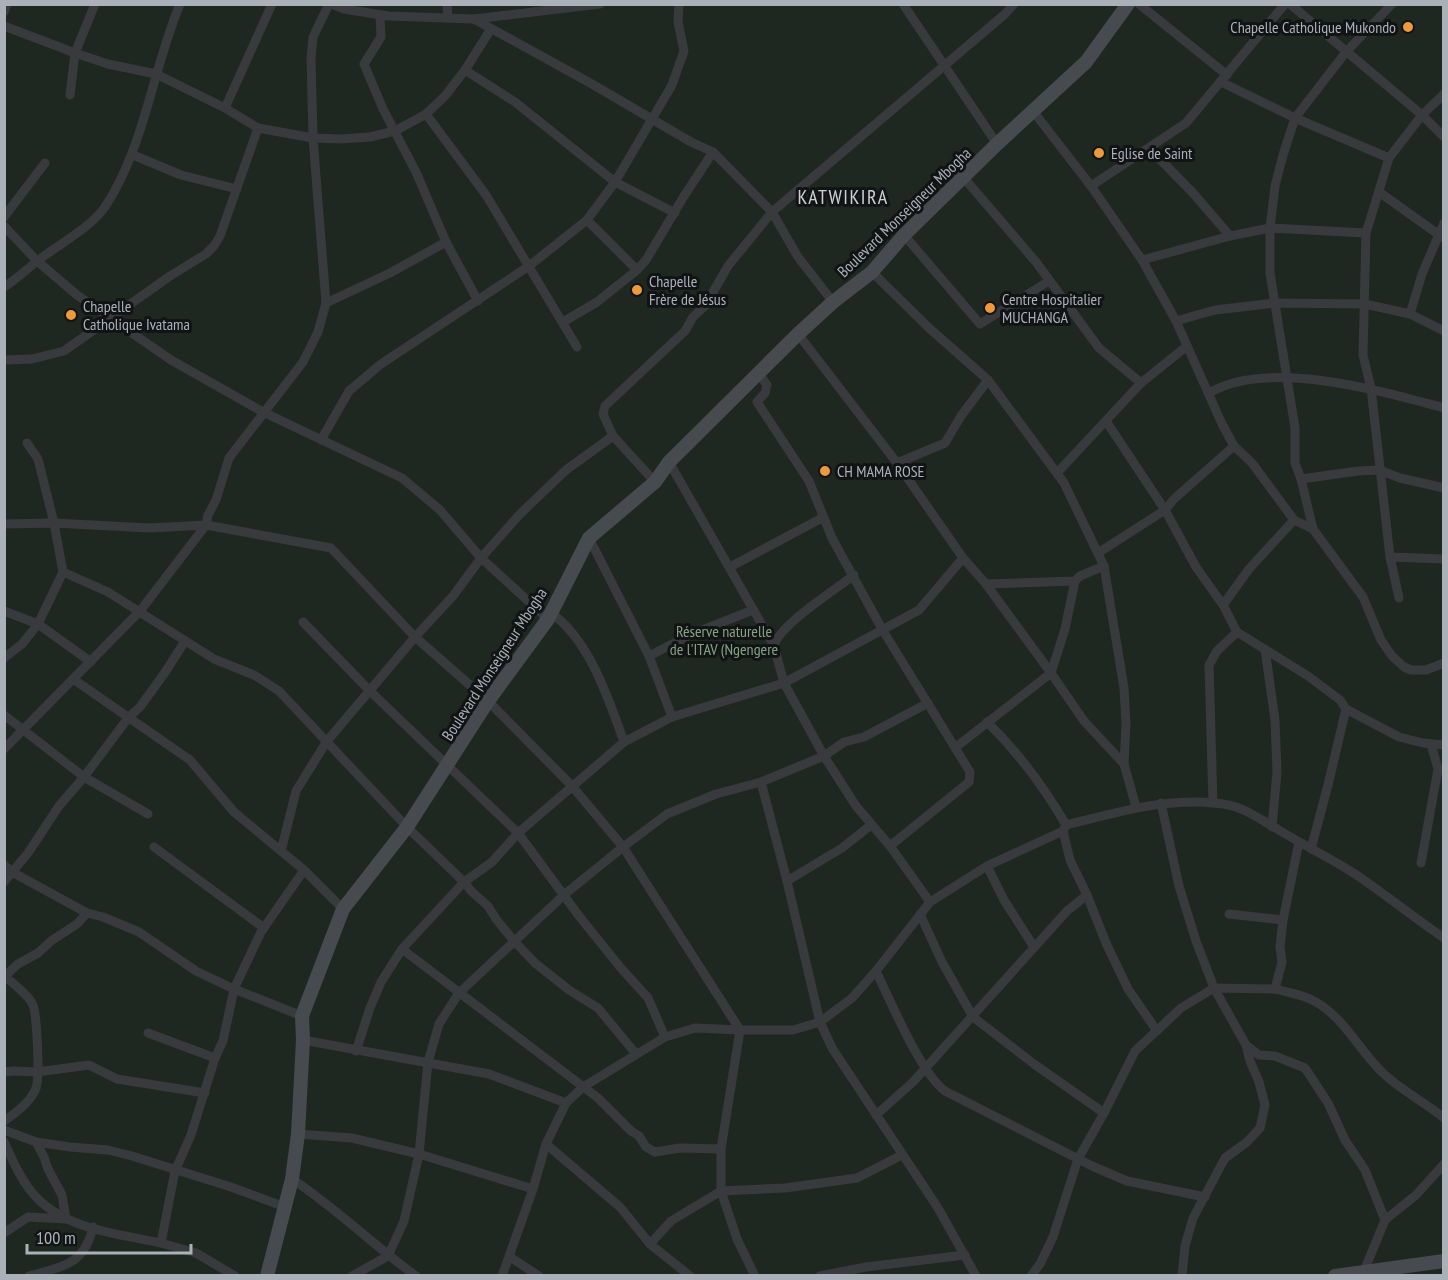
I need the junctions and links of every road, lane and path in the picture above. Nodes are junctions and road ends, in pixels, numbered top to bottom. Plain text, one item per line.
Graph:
1 (7, 4) edge
2 (95, 4) edge
3 (180, 4) edge
4 (272, 4) edge
5 (330, 4) edge
6 (447, 4) edge
7 (600, 4) edge
8 (679, 4) edge
9 (903, 4) edge
10 (1014, 4) edge
11 (1128, 4) edge
12 (1139, 4) edge
13 (1392, 4) edge
14 (1289, 5) edge
15 (536, 8) edge
16 (4, 12) edge
17 (380, 15) junction
18 (448, 18) junction
19 (474, 19) junction
20 (4, 26) edge
21 (491, 29) junction
22 (1346, 52) junction
23 (75, 53) junction
24 (944, 64) junction
25 (465, 70) junction
26 (156, 74) junction
27 (1224, 78) junction
28 (1443, 94) edge
29 (70, 95) dead end
30 (225, 108) junction
31 (1033, 111) junction
32 (426, 114) junction
33 (1422, 115) junction
34 (1295, 118) junction
35 (651, 119) junction
36 (258, 128) junction
37 (395, 130) junction
38 (1443, 137) edge
39 (313, 138) junction
40 (997, 144) junction
41 (1149, 148) junction
42 (713, 152) junction
43 (133, 155) junction
44 (1389, 158) junction
45 (45, 163) dead end
46 (964, 178) junction
47 (615, 182) junction
48 (1091, 186) junction
49 (237, 189) junction
50 (1378, 192) junction
51 (771, 212) junction
52 (675, 213) junction
53 (4, 217) edge
54 (587, 220) junction
55 (1443, 223) edge
56 (4, 225) edge
57 (1270, 228) junction
58 (1366, 233) junction
59 (904, 235) junction
60 (1230, 236) junction
61 (1441, 236) edge
62 (446, 242) junction
63 (1142, 260) junction
64 (37, 261) junction
65 (529, 266) junction
66 (638, 270) junction
67 (872, 272) junction
68 (1049, 280) junction
69 (4, 287) edge
70 (478, 301) junction
71 (833, 302) junction
72 (326, 303) junction
73 (1275, 303) junction
74 (1365, 304) junction
75 (1410, 314) junction
76 (110, 318) junction
77 (1176, 321) junction
78 (563, 322) junction
79 (1443, 331) edge
80 (798, 334) junction
81 (1187, 346) junction
82 (577, 347) dead end
83 (4, 360) edge
84 (759, 374) junction
85 (1287, 378) junction
86 (988, 380) junction
87 (1141, 383) junction
88 (1371, 388) junction
89 (1209, 393) junction
90 (1443, 408) edge
91 (263, 412) junction
92 (1106, 421) junction
93 (613, 436) junction
94 (321, 440) junction
95 (27, 443) dead end
96 (1234, 446) junction
97 (669, 462) junction
98 (897, 463) junction
99 (1379, 470) junction
100 (1057, 472) junction
101 (1301, 479) junction
102 (655, 482) junction
103 (1443, 488) edge
104 (1165, 510) junction
105 (822, 518) junction
106 (1294, 519) junction
107 (54, 523) junction
108 (4, 524) edge
109 (206, 525) junction
110 (1313, 529) junction
111 (590, 538) junction
112 (1098, 553) junction
113 (1390, 557) junction
114 (481, 558) junction
115 (963, 558) junction
116 (1443, 559) edge
117 (1104, 566) junction
118 (730, 567) junction
119 (63, 572) junction
120 (854, 575) junction
121 (1075, 581) junction
122 (986, 584) junction
123 (1399, 598) dead end
124 (1223, 605) junction
125 (753, 610) junction
126 (4, 611) edge
127 (140, 611) junction
128 (549, 616) junction
129 (303, 622) dead end
130 (38, 624) junction
131 (882, 629) junction
132 (1237, 632) junction
133 (415, 637) junction
134 (185, 641) junction
135 (774, 646) junction
136 (1265, 649) junction
137 (649, 656) junction
138 (4, 658) edge
139 (91, 662) junction
140 (1443, 663) edge
141 (1051, 673) junction
142 (73, 679) junction
143 (784, 683) junction
144 (370, 691) junction
145 (488, 701) junction
146 (928, 703) junction
147 (1346, 709) junction
148 (4, 715) edge
149 (672, 717) junction
150 (128, 718) junction
151 (987, 722) junction
152 (22, 730) junction
153 (327, 741) junction
154 (624, 741) junction
155 (1431, 744) junction
156 (1443, 745) edge
157 (956, 747) junction
158 (4, 749) edge
159 (824, 756) junction
160 (1124, 764) junction
161 (448, 765) junction
162 (84, 777) junction
163 (761, 782) junction
164 (572, 786) junction
165 (1161, 803) junction
166 (1213, 803) junction
167 (1136, 807) junction
168 (148, 814) dead end
169 (871, 825) junction
170 (407, 827) junction
171 (1272, 827) junction
172 (1065, 828) junction
173 (518, 832) junction
174 (1299, 842) junction
175 (891, 846) junction
176 (154, 847) dead end
177 (623, 847) junction
178 (1311, 849) junction
179 (281, 851) junction
180 (1421, 863) dead end
181 (987, 866) junction
182 (8, 868) edge
183 (304, 870) junction
184 (787, 881) junction
185 (4, 882) edge
186 (464, 882) junction
187 (565, 894) junction
188 (1087, 896) junction
189 (930, 902) junction
190 (343, 909) junction
191 (87, 913) junction
192 (920, 914) junction
193 (1229, 914) dead end
194 (1282, 920) junction
195 (264, 928) junction
196 (1443, 938) edge
197 (514, 941) junction
198 (1034, 947) junction
199 (402, 949) junction
200 (876, 971) junction
201 (5, 976) edge
202 (15, 985) junction
203 (1214, 988) junction
204 (234, 989) junction
205 (1275, 989) junction
206 (4, 990) edge
207 (459, 993) junction
208 (302, 1016) junction
209 (973, 1017) junction
210 (820, 1022) junction
211 (740, 1030) junction
212 (1157, 1031) junction
213 (148, 1033) dead end
214 (665, 1037) junction
215 (303, 1040) junction
216 (1246, 1045) junction
217 (356, 1051) junction
218 (636, 1054) junction
219 (215, 1058) junction
220 (428, 1062) junction
221 (925, 1069) junction
222 (4, 1072) edge
223 (37, 1072) junction
224 (583, 1086) junction
225 (205, 1093) junction
226 (566, 1103) junction
227 (1104, 1113) junction
228 (876, 1115) junction
229 (1443, 1118) edge
230 (4, 1121) edge
231 (4, 1130) edge
232 (298, 1134) junction
233 (4, 1142) edge
234 (36, 1142) junction
235 (546, 1144) junction
236 (721, 1149) junction
237 (419, 1154) junction
238 (902, 1155) junction
239 (1078, 1159) junction
240 (1443, 1164) edge
241 (175, 1171) junction
242 (292, 1179) junction
243 (533, 1189) junction
244 (721, 1191) junction
245 (1204, 1197) junction
246 (285, 1207) junction
247 (66, 1219) junction
248 (1384, 1220) junction
249 (93, 1227) junction
250 (4, 1233) edge
251 (161, 1243) junction
252 (650, 1244) junction
253 (964, 1255) junction
254 (388, 1256) junction
255 (510, 1257) junction
256 (1443, 1261) edge
257 (1364, 1270) junction
258 (29, 1275) edge
259 (235, 1275) edge
260 (267, 1275) edge
261 (352, 1275) edge
262 (416, 1275) edge
263 (502, 1275) edge
264 (539, 1275) edge
265 (690, 1275) edge
266 (755, 1275) edge
267 (820, 1275) edge
268 (976, 1275) edge
269 (1031, 1275) edge
270 (1182, 1275) edge
271 (1335, 1275) edge

1 - 16 street
2 - 23 street
3 - 26 street
4 - 30 street
5 - 17 street
5 - 39 street
6 - 18 street
7 - 15 street
8 - 35 street
9 - 24 street
10 - 24 street
11 - 31 street, Boulevard Monseigneur Mbogha
12 - 27 street
13 - 22 street
14 - 22 street
14 - 27 street
15 - 19 street
17 - 18 street
17 - 37 street
18 - 19 street
19 - 21 street
20 - 23 street
21 - 25 street
21 - 35 street
22 - 33 street
22 - 34 street
23 - 26 street
23 - 29 street
24 - 40 street
24 - 51 street
25 - 32 street
25 - 47 street
26 - 30 street
26 - 43 street
27 - 34 street
27 - 41 street
28 - 33 street
30 - 36 street
31 - 40 street, Boulevard Monseigneur Mbogha
31 - 48 street
32 - 37 street
32 - 65 street
33 - 38 street
33 - 44 street
34 - 44 street
34 - 57 street
35 - 42 street
35 - 47 street
36 - 39 street
36 - 49 street
37 - 39 street
37 - 62 street
39 - 72 street
40 - 46 street, Boulevard Monseigneur Mbogha
41 - 48 street
41 - 60 street
42 - 51 street
42 - 52 street
43 - 49 street
43 - 64 street
44 - 50 street
45 - 53 street
46 - 59 street, Boulevard Monseigneur Mbogha
46 - 68 street
47 - 52 street
47 - 54 street
48 - 63 street
49 - 76 street
50 - 58 street
50 - 61 street
51 - 71 street
51 - 93 street
52 - 66 street
54 - 65 street
54 - 66 street
55 - 61 street
56 - 64 street
57 - 58 street
57 - 60 street
57 - 73 street
58 - 74 street
59 - 67 street, Boulevard Monseigneur Mbogha
59 - 68 street
60 - 63 street
61 - 75 street
62 - 70 street
62 - 72 street
63 - 77 street
64 - 69 street
64 - 76 street
65 - 70 street
65 - 78 street
66 - 78 street
67 - 71 street, Boulevard Monseigneur Mbogha
67 - 86 street
68 - 87 street
70 - 94 street
71 - 80 street, Boulevard Monseigneur Mbogha
72 - 91 street
73 - 74 street
73 - 77 street
73 - 85 street
74 - 75 street
74 - 88 street
75 - 79 street
76 - 83 street
76 - 91 street
77 - 81 street
78 - 82 street
80 - 84 street, Boulevard Monseigneur Mbogha
80 - 98 street
81 - 87 street
81 - 89 street
84 - 97 street, Boulevard Monseigneur Mbogha
84 - 105 street
85 - 88 street
85 - 89 street
85 - 101 street
86 - 98 street
86 - 100 street
87 - 92 street
88 - 90 street
88 - 99 street
89 - 96 street
91 - 94 street
91 - 109 street
92 - 100 street
92 - 104 street
93 - 102 street
93 - 114 street
94 - 114 street
95 - 107 street
96 - 104 street
96 - 106 street
97 - 102 street, Boulevard Monseigneur Mbogha
97 - 118 street
98 - 115 street
99 - 101 street
99 - 103 street
99 - 113 street
100 - 112 street
101 - 110 street
102 - 111 street, Boulevard Monseigneur Mbogha
104 - 112 street
104 - 124 street
105 - 118 street
105 - 120 street
106 - 110 street
106 - 124 street
107 - 108 street
107 - 109 street
107 - 119 street
109 - 127 street
109 - 133 street
110 - 140 street
111 - 128 street, Boulevard Monseigneur Mbogha
111 - 137 street
112 - 117 street
113 - 116 street
113 - 123 street
114 - 128 street
114 - 133 street
115 - 122 street
115 - 131 street
117 - 121 street
117 - 160 street
118 - 125 street
119 - 127 street
119 - 130 street
120 - 131 street
120 - 135 street
121 - 122 street
121 - 141 street
122 - 141 street
124 - 132 street
125 - 135 street
125 - 137 street
126 - 130 street
127 - 134 street
127 - 139 street
128 - 145 street, Boulevard Monseigneur Mbogha
128 - 154 street
129 - 144 street
130 - 138 street
130 - 139 street
131 - 143 street
131 - 146 street
132 - 136 street
132 - 166 street
133 - 144 street
133 - 145 street
134 - 150 street
134 - 153 street
135 - 143 street
136 - 147 street
136 - 171 street
137 - 149 street
139 - 142 street
141 - 151 street
141 - 160 street
142 - 150 street
142 - 152 street
143 - 149 street
143 - 159 street
144 - 153 street
144 - 161 street
145 - 161 street, Boulevard Monseigneur Mbogha
145 - 164 street
146 - 157 street
146 - 159 street
147 - 155 street
147 - 178 street
148 - 152 street
149 - 154 street
150 - 162 street
150 - 179 street
151 - 157 street
151 - 172 street
152 - 158 street
152 - 162 street
153 - 170 street
153 - 179 street
154 - 164 street
155 - 156 street
155 - 180 street
157 - 175 street
159 - 163 street
159 - 169 street
160 - 167 street
161 - 170 street, Boulevard Monseigneur Mbogha
161 - 173 street
162 - 168 street
162 - 182 street
163 - 177 street
163 - 184 street
164 - 173 street
164 - 177 street
165 - 166 street
165 - 167 street
165 - 203 street
166 - 171 street
167 - 172 street
169 - 175 street
169 - 184 street
170 - 186 street
170 - 190 street, Boulevard Monseigneur Mbogha
171 - 174 street
172 - 181 street
172 - 188 street
173 - 186 street
173 - 187 street
174 - 178 street
174 - 194 street
175 - 189 street
176 - 195 street
177 - 187 street
177 - 211 street
178 - 196 street
179 - 183 street
181 - 189 street
181 - 198 street
182 - 185 street
182 - 191 street
183 - 190 street
183 - 195 street
184 - 210 street
186 - 197 street
186 - 199 street
187 - 197 street
187 - 214 street
188 - 198 street
188 - 212 street
189 - 192 street
190 - 208 street, Boulevard Monseigneur Mbogha
191 - 201 street
191 - 204 street
192 - 200 street
192 - 209 street
193 - 194 street
194 - 205 street
195 - 204 street
197 - 207 street
197 - 218 street
198 - 209 street
199 - 207 street
199 - 217 street
200 - 210 street
200 - 221 street
201 - 202 street
202 - 206 street
202 - 223 street
203 - 205 street
203 - 212 street
203 - 216 street
204 - 208 street
204 - 219 street
205 - 229 street
207 - 220 street
207 - 224 street
208 - 215 street, Boulevard Monseigneur Mbogha
209 - 221 street
209 - 227 street
210 - 211 street
210 - 228 street
211 - 214 street
211 - 236 street
212 - 227 street
213 - 219 street
214 - 218 street
215 - 217 street
215 - 232 street, Boulevard Monseigneur Mbogha
216 - 245 street
216 - 248 street
217 - 220 street
218 - 224 street
219 - 225 street
220 - 226 street
220 - 237 street
221 - 228 street
221 - 239 street
222 - 223 street
223 - 225 street
223 - 230 street
224 - 226 street
224 - 236 street
225 - 241 street
226 - 235 street
227 - 239 street
228 - 238 street
231 - 234 street
232 - 237 street
232 - 242 street, Boulevard Monseigneur Mbogha
233 - 247 street
234 - 241 street
234 - 247 street
235 - 243 street
235 - 252 street
236 - 244 street
237 - 243 street
237 - 254 street
238 - 244 street
238 - 253 street
239 - 245 street
239 - 269 street
240 - 248 street
241 - 246 street
241 - 251 street
242 - 246 street, Boulevard Monseigneur Mbogha
242 - 254 street
243 - 255 street
244 - 252 street
244 - 266 street
245 - 270 street
246 - 260 street, Boulevard Monseigneur Mbogha
247 - 249 street
247 - 250 street
248 - 257 street
249 - 251 street
249 - 258 street
251 - 259 street
252 - 265 street
253 - 267 street
253 - 268 street
254 - 261 street
254 - 262 street
255 - 263 street
255 - 264 street
256 - 257 street
257 - 271 street

